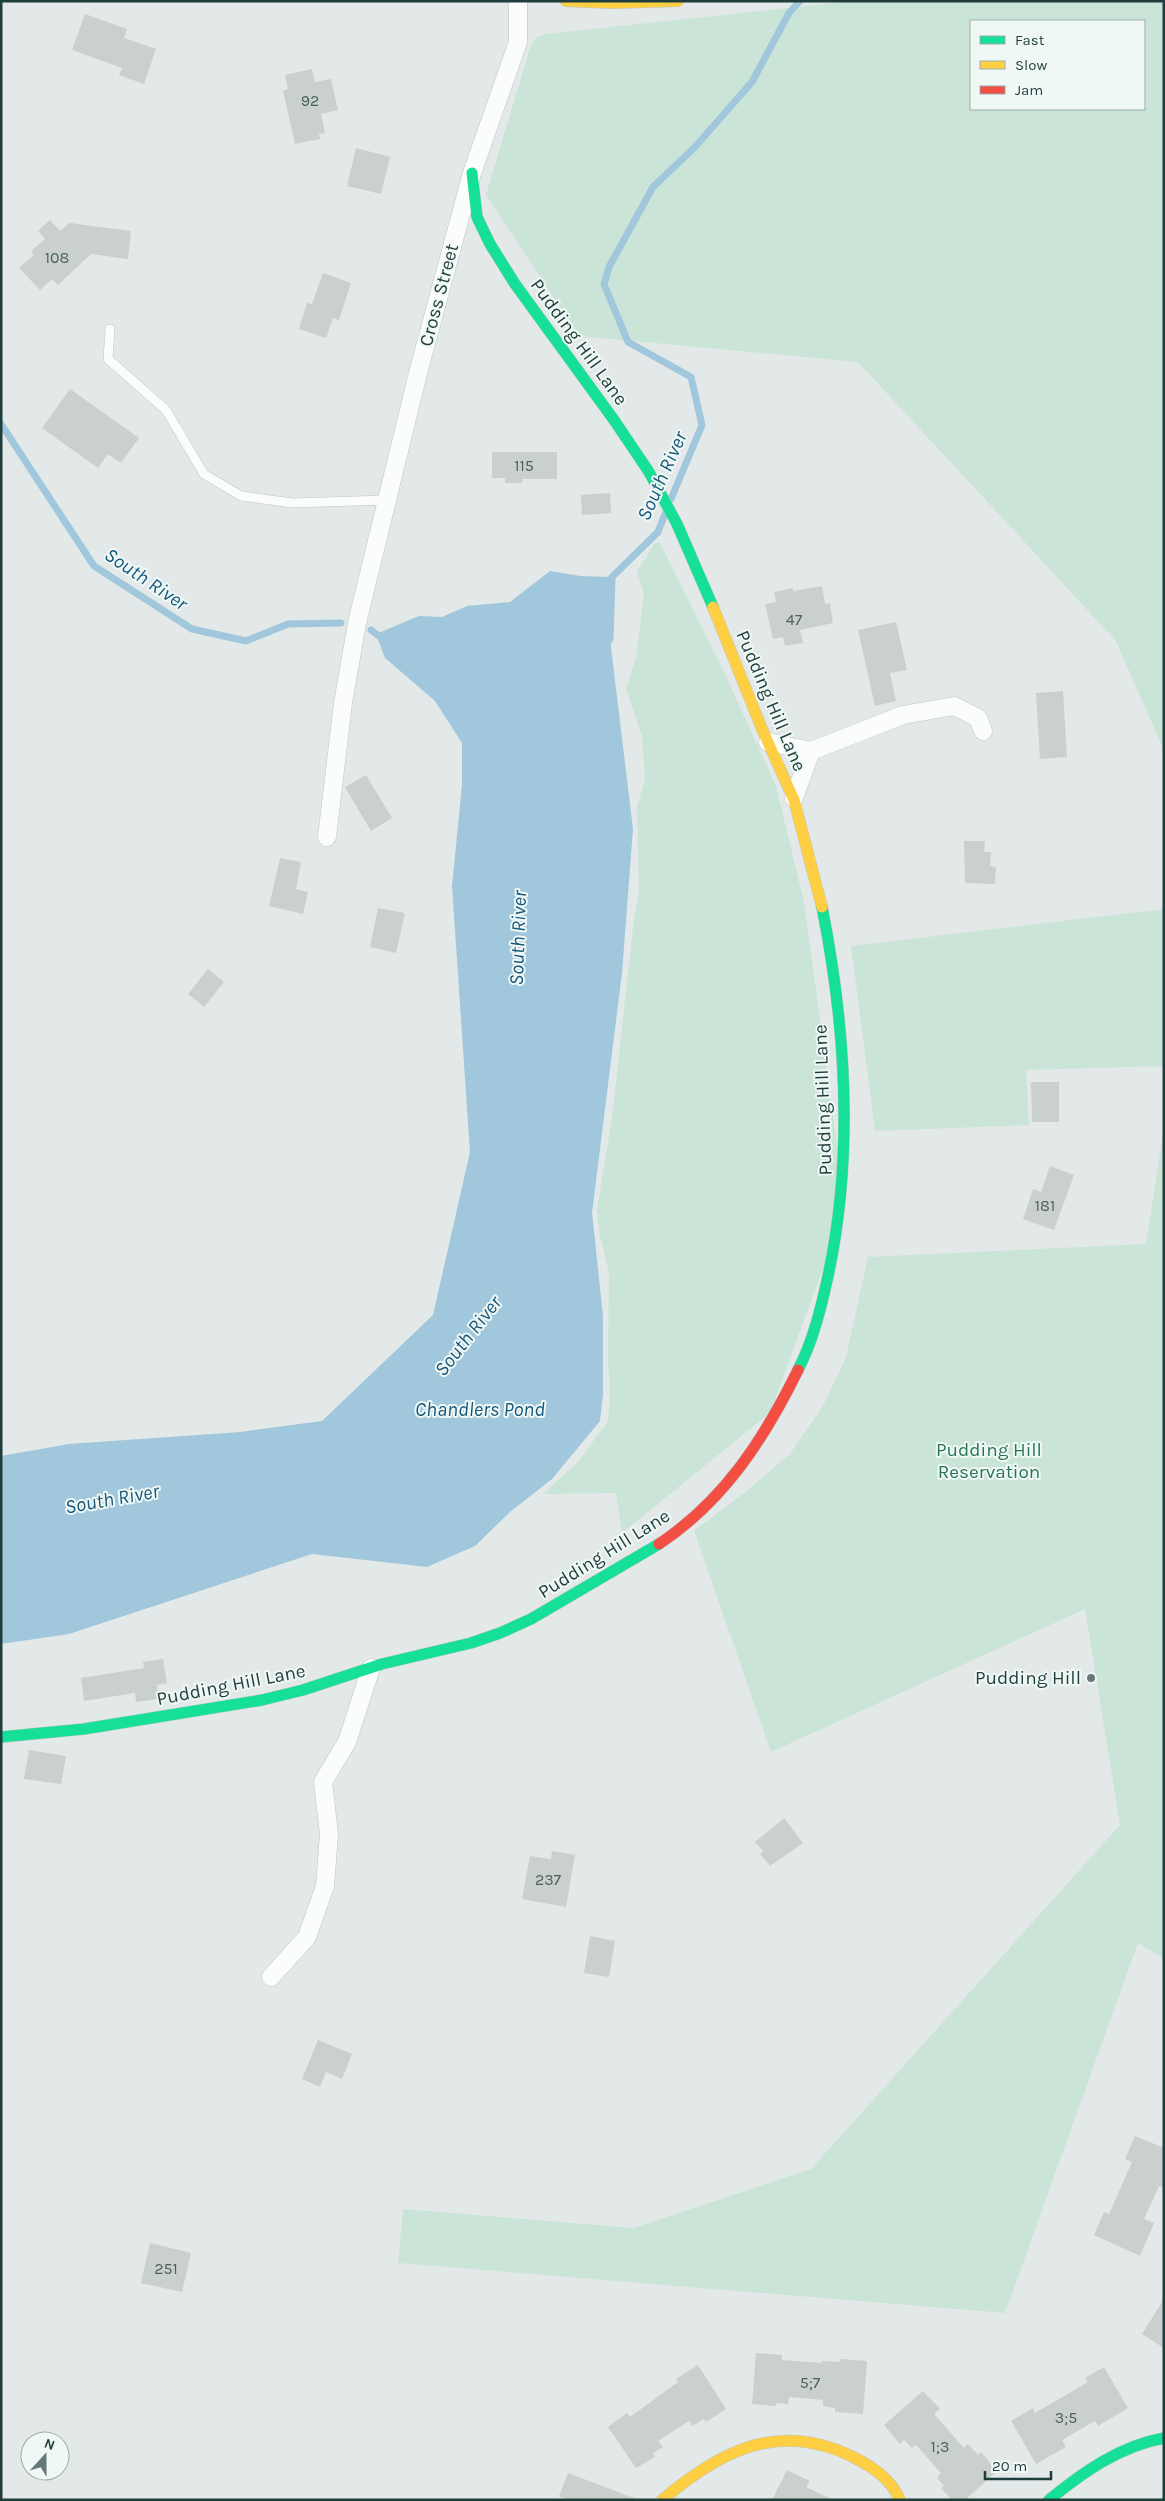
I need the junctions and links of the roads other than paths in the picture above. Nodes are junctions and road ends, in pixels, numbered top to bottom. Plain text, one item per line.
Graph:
1 (518, 1) edge
2 (566, 1) edge
3 (678, 1) edge
4 (472, 173) junction
5 (110, 329) dead end
6 (387, 500) junction
7 (983, 731) dead end
8 (768, 742) junction
9 (811, 751) junction
10 (794, 798) junction
11 (327, 836) dead end
12 (371, 1668) junction
13 (1, 1737) edge
14 (271, 1977) dead end
15 (1164, 2438) edge
16 (662, 2500) edge
17 (900, 2500) edge
18 (1049, 2500) edge

1 - 4 street, Cross Street
2 - 3 street
4 - 6 street, Cross Street
4 - 8 street, Pudding Hill Lane
5 - 6 lane
6 - 11 street, Cross Street
7 - 9 street
8 - 9 street
8 - 10 street, Pudding Hill Lane
9 - 10 street
10 - 12 street, Pudding Hill Lane
12 - 13 street, Pudding Hill Lane
12 - 14 street
15 - 18 street
16 - 17 street

